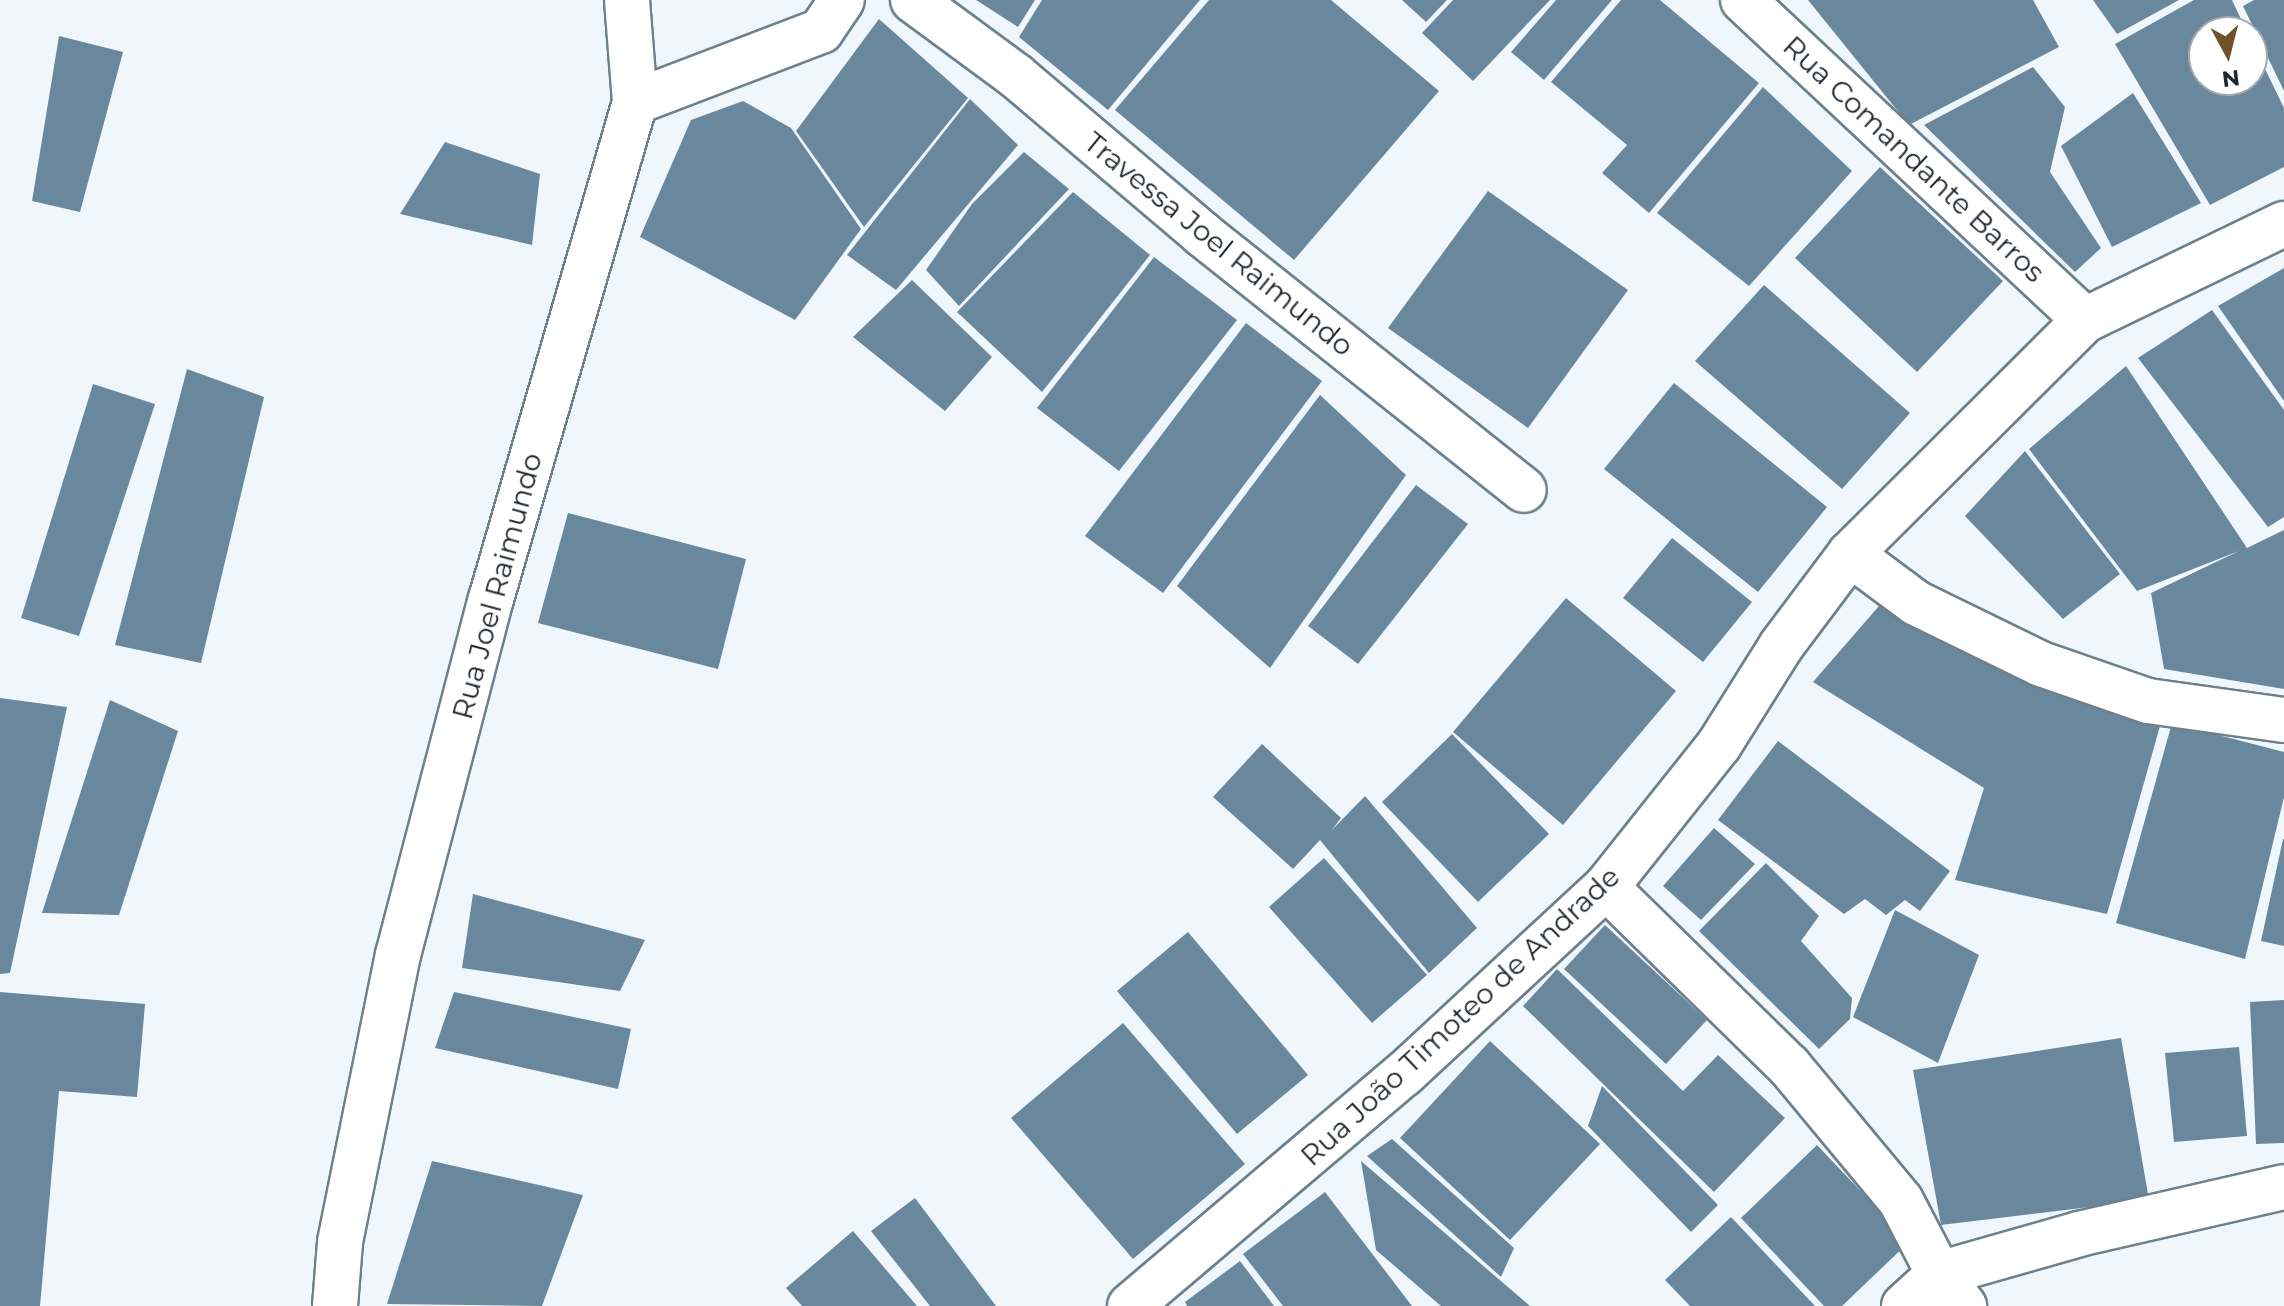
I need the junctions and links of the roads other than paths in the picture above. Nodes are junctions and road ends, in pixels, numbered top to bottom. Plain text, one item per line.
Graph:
1 (627, 0) edge
2 (842, 0) edge
3 (913, 0) edge
4 (1743, 0) edge
5 (635, 102) junction
6 (2284, 224) edge
7 (2085, 320) junction
8 (1524, 490) dead end
9 (1850, 554) junction
10 (2284, 720) edge
11 (1606, 887) junction
12 (2284, 1187) edge
13 (1952, 1290) edge
14 (335, 1306) edge
15 (1130, 1306) edge
16 (1904, 1306) edge

1 - 5 street
2 - 5 street
3 - 8 street, Travessa Joel Raimundo
4 - 7 street, Rua Comandante Barros
5 - 14 street, Rua Joel Raimundo
6 - 7 street, Rua João Timoteo de Andrade
7 - 9 street, Rua João Timoteo de Andrade
9 - 10 street
9 - 11 street, Rua João Timoteo de Andrade
11 - 13 street
11 - 15 street, Rua João Timoteo de Andrade
12 - 13 street
13 - 16 street

